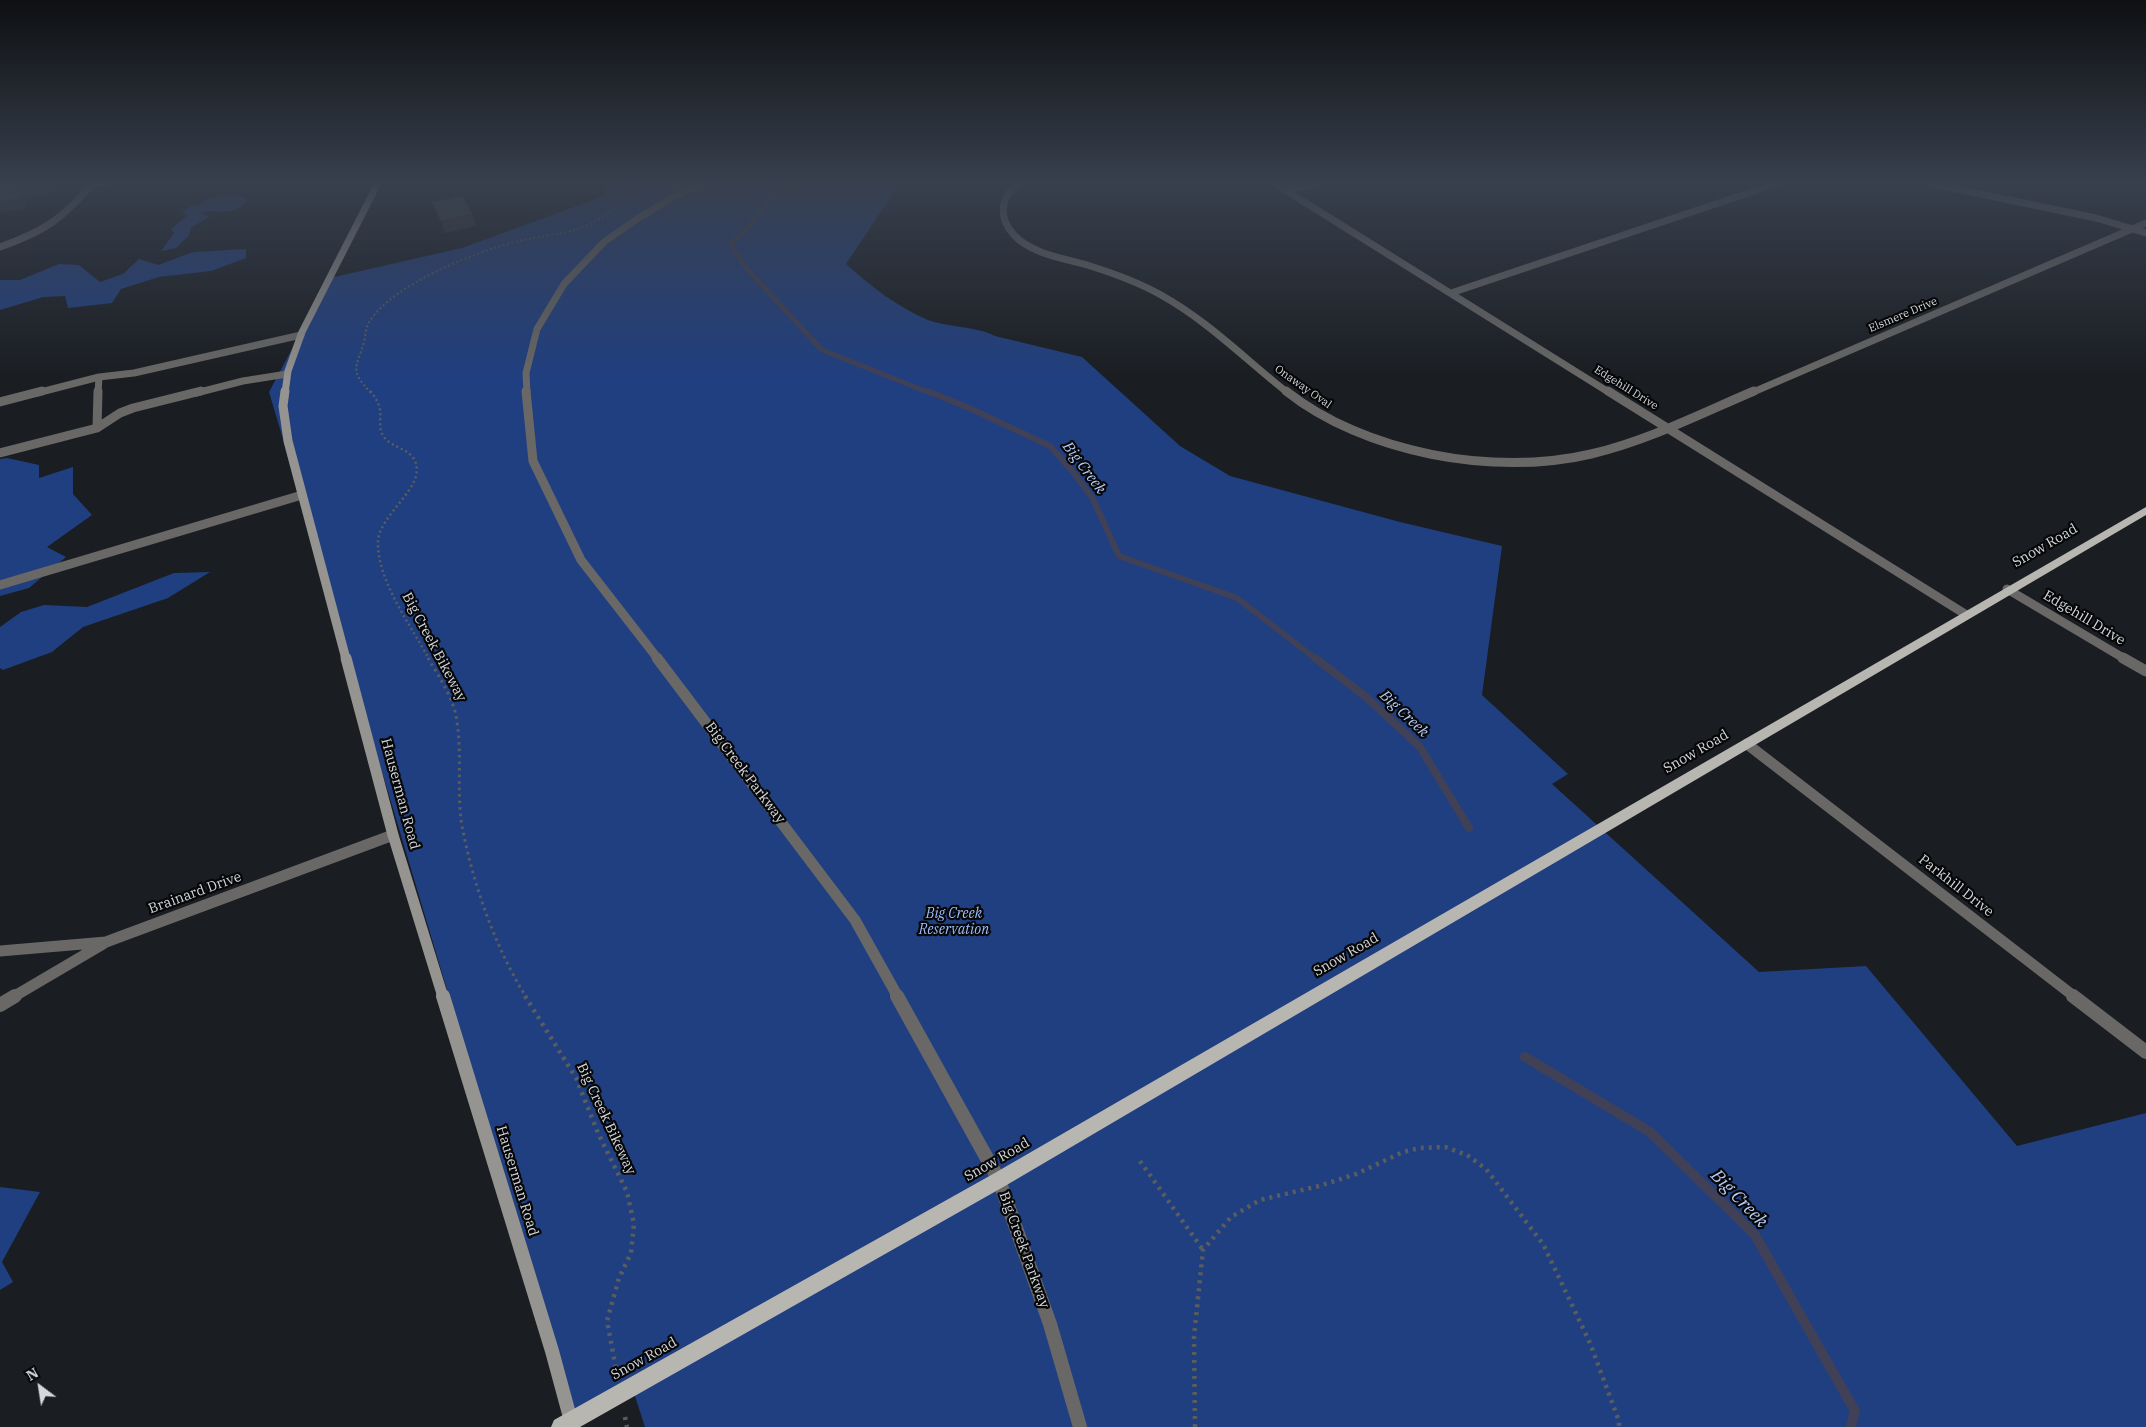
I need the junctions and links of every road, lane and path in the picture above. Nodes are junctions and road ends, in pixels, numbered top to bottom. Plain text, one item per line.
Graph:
1 (344, 250) edge
2 (491, 250) edge
3 (599, 250) edge
4 (1038, 250) edge
5 (1382, 250) edge
6 (1580, 250) edge
7 (2084, 250) edge
8 (1451, 293) junction
9 (301, 335) junction
10 (287, 374) junction
11 (99, 377) junction
12 (0, 402) edge
13 (97, 428) junction
14 (1669, 428) junction
15 (0, 453) edge
16 (302, 495) junction
17 (2146, 510) edge
18 (0, 585) edge
19 (2007, 589) junction
20 (1965, 614) junction
21 (2146, 671) edge
22 (1747, 744) junction
23 (393, 835) junction
24 (106, 942) junction
25 (0, 951) edge
26 (0, 1004) edge
27 (2146, 1052) edge
28 (1140, 1161) dead end
29 (999, 1180) junction
30 (1203, 1250) junction
31 (607, 1321) dead end
32 (568, 1425) edge
33 (1080, 1427) edge
34 (1195, 1427) edge
35 (1619, 1427) edge

1 - 9 main road, Hauserman Road
2 - 31 path, Big Creek Bikeway
3 - 29 street, Big Creek Parkway
4 - 14 street, Onaway Oval
5 - 8 street, Edgehill Drive
6 - 8 street
7 - 14 street, Elsmere Drive
8 - 14 street, Edgehill Drive
9 - 10 main road, Hauserman Road
9 - 11 street
10 - 13 street
10 - 16 main road, Hauserman Road
11 - 12 street
11 - 13 street
13 - 15 street
14 - 20 street, Edgehill Drive
16 - 18 street
16 - 23 main road, Hauserman Road
17 - 19 main road, Snow Road
19 - 20 main road, Snow Road
19 - 21 street, Edgehill Drive
20 - 22 main road, Snow Road
22 - 27 street, Parkhill Drive
22 - 29 main road, Snow Road
23 - 24 street, Brainard Drive
23 - 32 main road, Hauserman Road
24 - 25 street, Brainard Drive
24 - 26 street
28 - 30 path
29 - 32 main road, Snow Road
29 - 33 street, Big Creek Parkway
30 - 34 path
30 - 35 path

